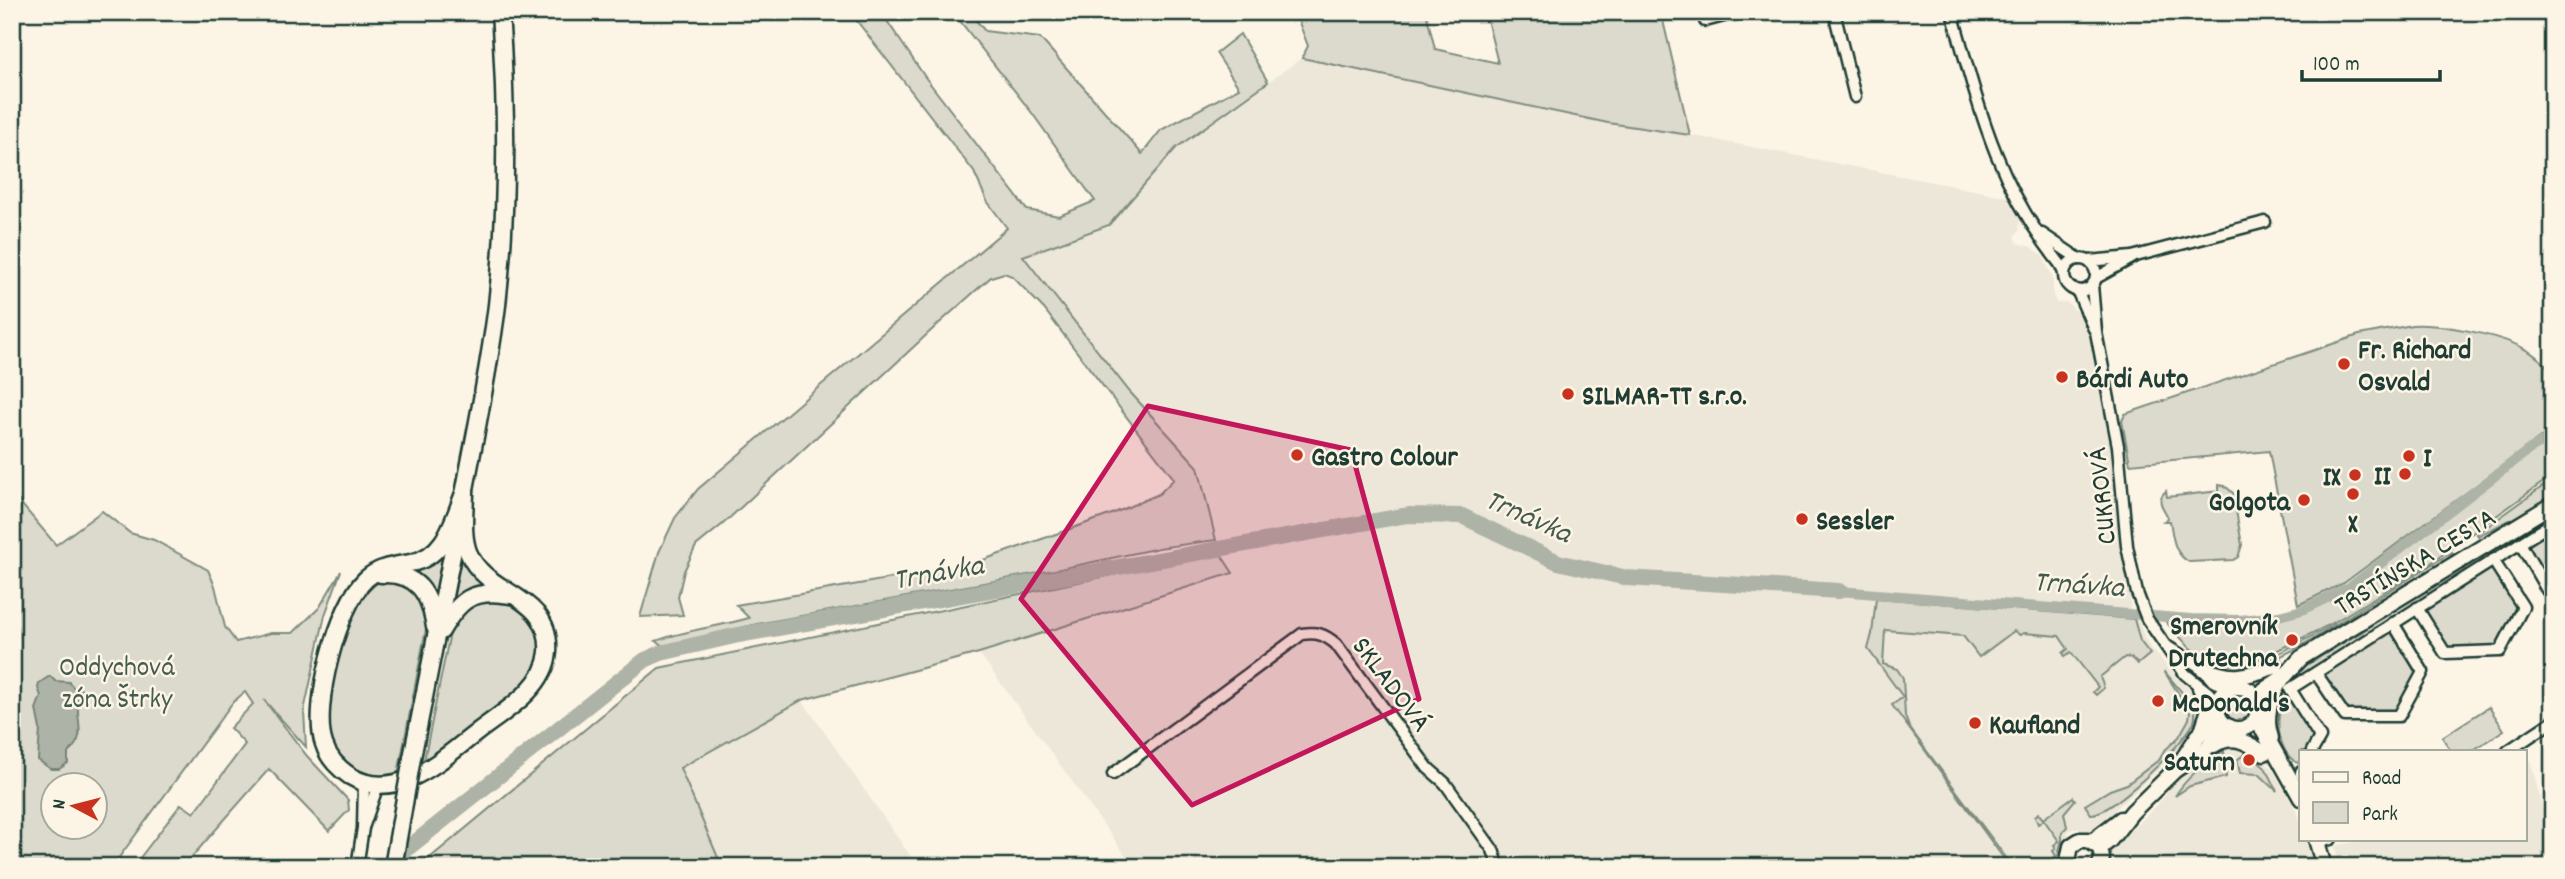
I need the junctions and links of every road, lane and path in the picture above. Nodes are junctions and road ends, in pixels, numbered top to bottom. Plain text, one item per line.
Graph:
1 (500, 12) edge
2 (1739, 12) edge
3 (1834, 12) edge
4 (1952, 12) edge
5 (1705, 21) dead end
6 (1854, 97) dead end
7 (2266, 222) dead end
8 (2033, 227) junction
9 (2132, 257) junction
10 (2084, 260) junction
11 (2064, 274) junction
12 (2094, 281) junction
13 (2077, 290) junction
14 (2095, 332) junction
15 (465, 491) junction
16 (2553, 504) edge
17 (2551, 524) edge
18 (2520, 543) junction
19 (2493, 561) junction
20 (372, 575) junction
21 (2553, 590) edge
22 (517, 596) junction
23 (2417, 608) junction
24 (2393, 623) junction
25 (436, 639) junction
26 (2168, 646) junction
27 (2202, 668) junction
28 (2280, 671) junction
29 (2316, 673) junction
30 (2196, 685) junction
31 (2238, 688) junction
32 (2218, 709) junction
33 (2257, 711) junction
34 (2553, 722) edge
35 (2235, 728) junction
36 (2198, 736) junction
37 (2268, 748) junction
38 (2313, 750) edge
39 (2510, 750) edge
40 (2204, 751) junction
41 (2175, 770) junction
42 (1113, 774) dead end
43 (371, 784) junction
44 (2299, 795) edge
45 (2321, 840) edge
46 (2096, 845) junction
47 (2068, 865) edge
48 (357, 867) edge
49 (393, 867) edge
50 (1499, 867) edge
51 (2099, 867) edge
52 (2324, 867) edge

1 - 15 main road
2 - 5 street
3 - 6 street
4 - 8 street
7 - 9 street
8 - 10 street
8 - 11 street
9 - 10 street
9 - 12 street
10 - 11 street
10 - 12 street
11 - 13 street
12 - 13 street
12 - 14 street, CUKROVÁ
13 - 14 street, CUKROVÁ
14 - 26 street, CUKROVÁ
15 - 20 main road
15 - 22 main road
15 - 25 main road
16 - 28 main road, TRSTÍNSKA CESTA
17 - 18 street
18 - 19 street
18 - 21 street
19 - 23 street
19 - 23 street
20 - 25 main road
20 - 43 main road
22 - 25 main road
22 - 43 main road
23 - 24 street
24 - 29 street
24 - 29 street
25 - 49 main road, bridge
26 - 27 street, CUKROVÁ
26 - 30 street, CUKROVÁ
27 - 28 main road
27 - 31 street, CUKROVÁ
28 - 31 main road, TRSTÍNSKA CESTA
28 - 33 main road, TRSTÍNSKA CESTA
28 - 37 main road
29 - 38 street
30 - 32 street, CUKROVÁ
30 - 36 street, CUKROVÁ
31 - 32 main road
31 - 33 main road
32 - 35 main road
32 - 36 main road
33 - 35 main road
33 - 37 main road
34 - 39 street
35 - 37 main road
35 - 40 main road
36 - 41 main road
37 - 40 main road
37 - 44 main road
40 - 41 main road
41 - 46 main road
42 - 50 street, SKLADOVÁ
43 - 48 street
45 - 52 main road
46 - 47 main road
46 - 51 main road

